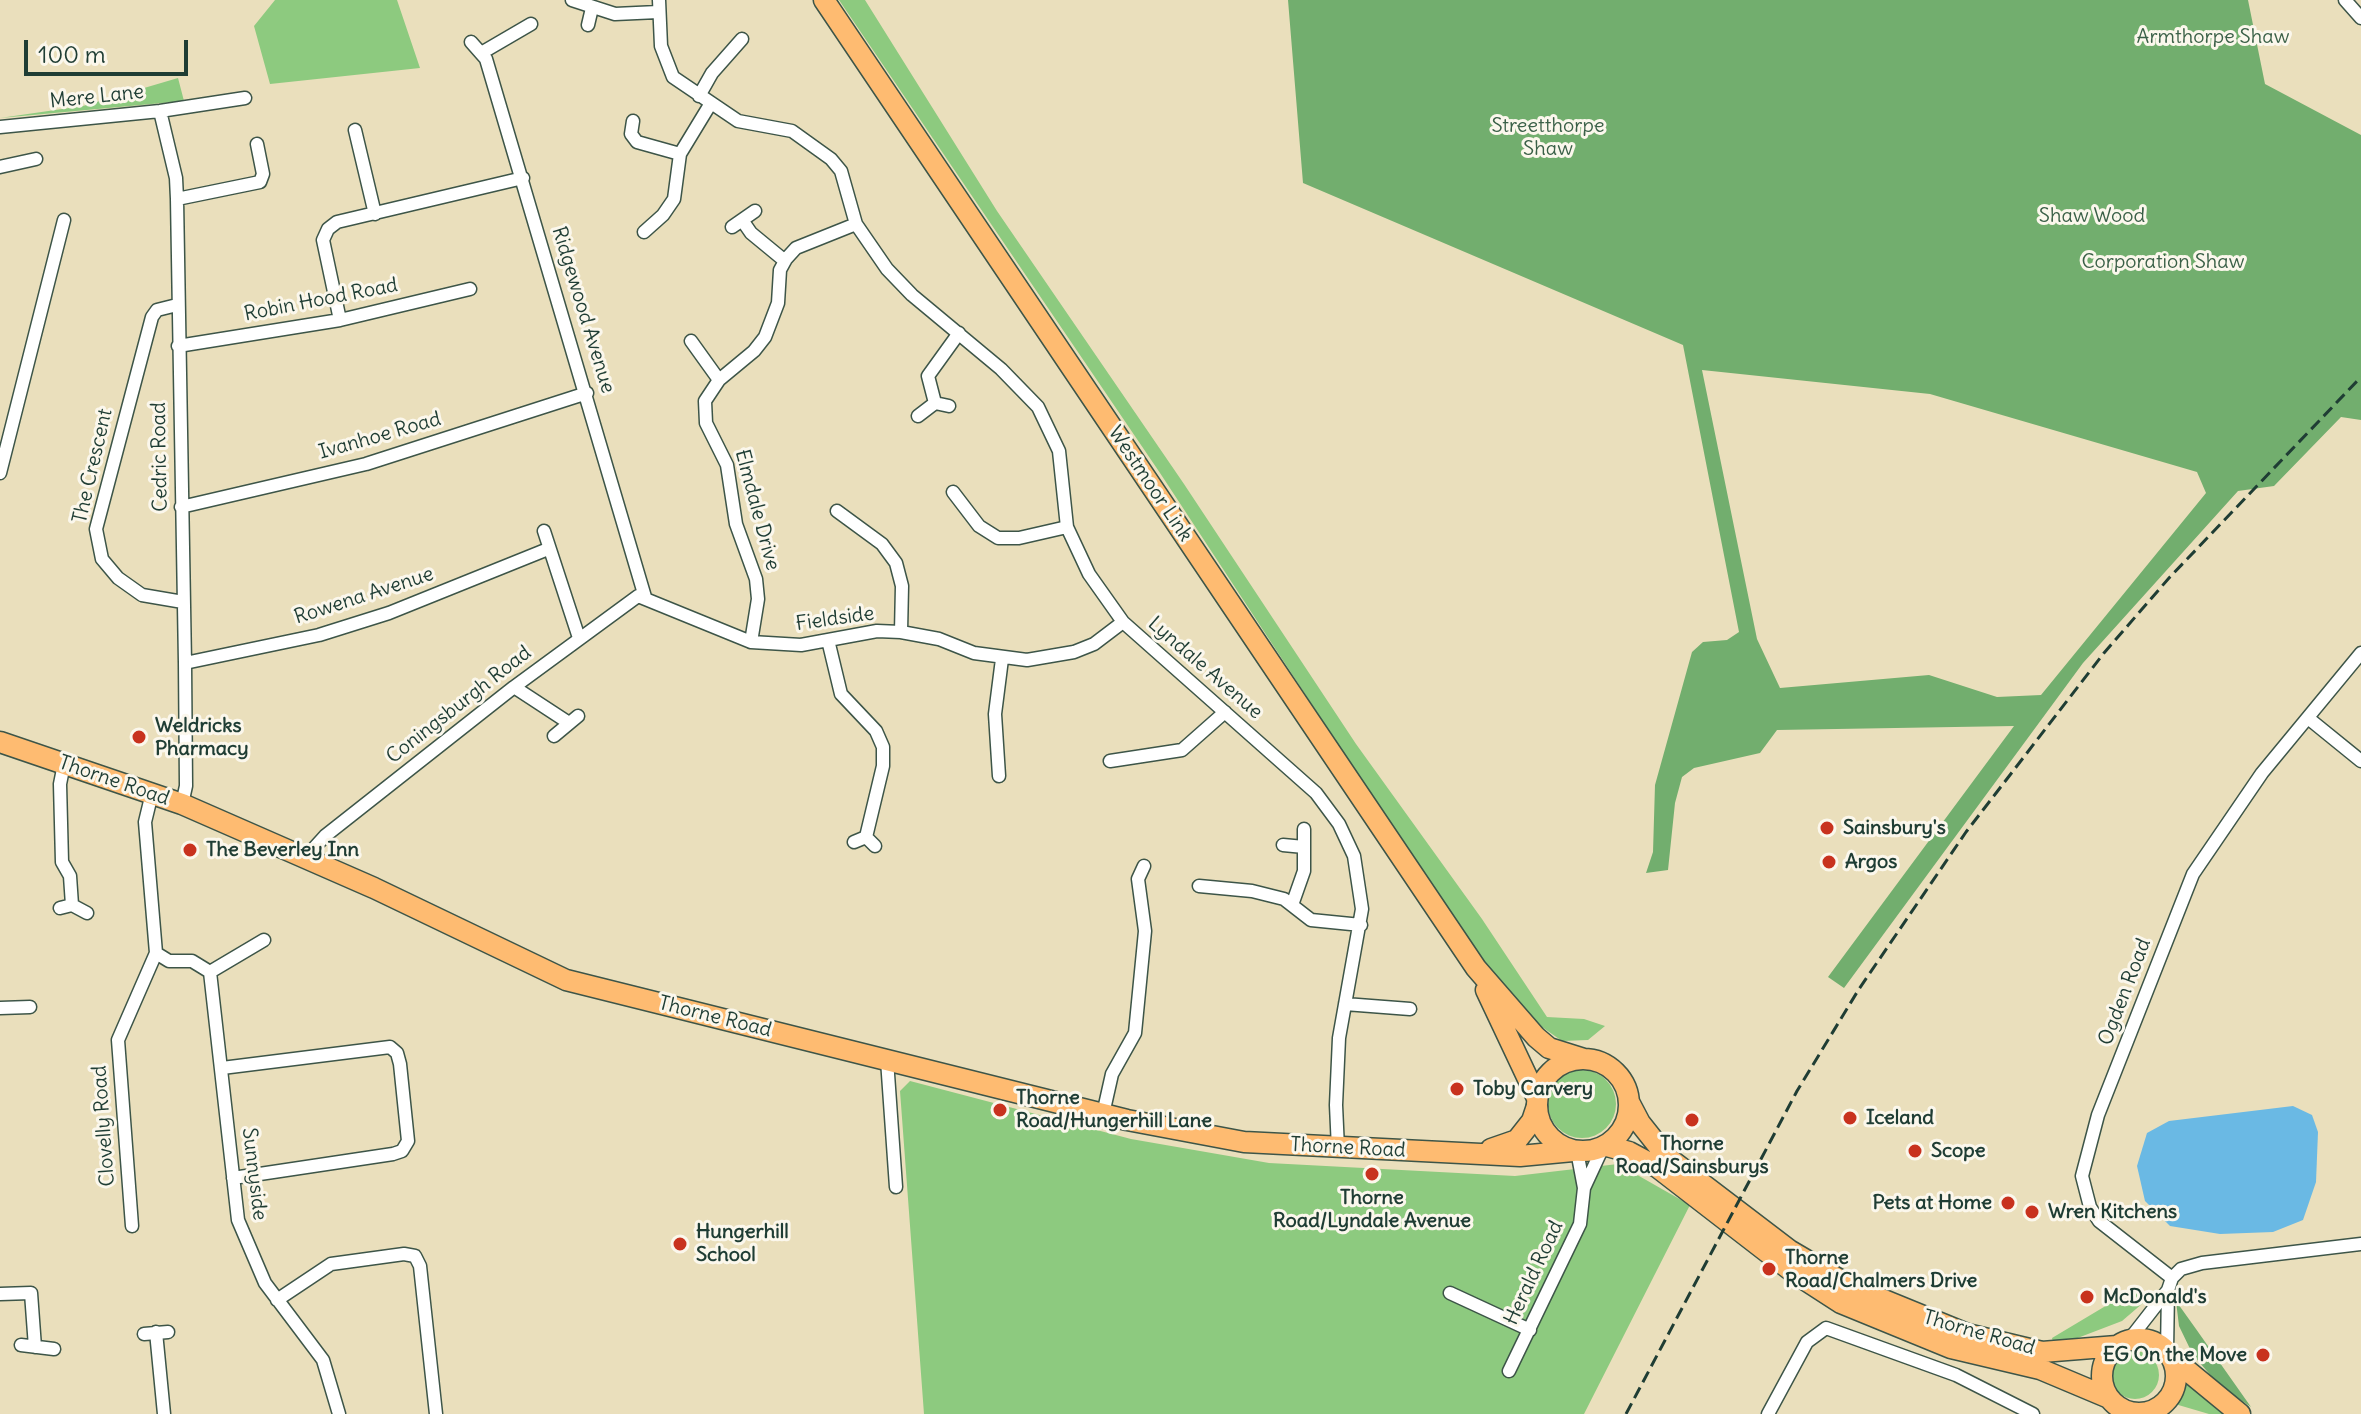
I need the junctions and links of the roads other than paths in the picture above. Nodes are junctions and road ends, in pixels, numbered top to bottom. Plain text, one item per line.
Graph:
1 (572, 0) edge
2 (824, 0) edge
3 (2345, 0) edge
4 (658, 6) edge
5 (592, 8) junction
6 (2361, 18) edge
7 (531, 24) dead end
8 (588, 25) dead end
9 (742, 39) dead end
10 (471, 42) dead end
11 (483, 52) junction
12 (245, 98) dead end
13 (705, 100) junction
14 (160, 111) junction
15 (633, 121) dead end
16 (0, 127) edge
17 (355, 130) dead end
18 (256, 142) dead end
19 (680, 154) junction
20 (36, 159) dead end
21 (0, 167) edge
22 (523, 178) junction
23 (177, 199) junction
24 (755, 211) dead end
25 (375, 214) junction
26 (64, 220) dead end
27 (856, 224) junction
28 (644, 232) dead end
29 (785, 261) junction
30 (470, 289) dead end
31 (177, 305) junction
32 (340, 320) junction
33 (959, 333) junction
34 (691, 341) dead end
35 (178, 346) junction
36 (719, 380) junction
37 (587, 393) junction
38 (935, 403) junction
39 (949, 406) dead end
40 (918, 416) dead end
41 (0, 473) edge
42 (953, 492) dead end
43 (181, 507) junction
44 (837, 511) dead end
45 (1067, 527) junction
46 (544, 531) dead end
47 (548, 549) junction
48 (645, 597) junction
49 (183, 602) junction
50 (1123, 622) junction
51 (901, 632) junction
52 (579, 638) junction
53 (828, 640) junction
54 (751, 642) junction
55 (2361, 653) edge
56 (1002, 659) junction
57 (185, 663) junction
58 (514, 687) junction
59 (1225, 712) junction
60 (2308, 718) junction
61 (554, 736) dead end
62 (0, 742) edge
63 (1110, 761) dead end
64 (2361, 761) edge
65 (64, 764) junction
66 (999, 776) dead end
67 (152, 793) junction
68 (182, 804) junction
69 (1304, 829) dead end
70 (865, 842) dead end
71 (1283, 845) dead end
72 (1304, 847) junction
73 (305, 858) junction
74 (1144, 866) dead end
75 (1199, 886) dead end
76 (1292, 905) junction
77 (87, 913) dead end
78 (1361, 925) junction
79 (264, 940) dead end
80 (156, 953) junction
81 (1476, 968) junction
82 (210, 972) junction
83 (1345, 1004) junction
84 (30, 1007) dead end
85 (0, 1008) edge
86 (1410, 1009) dead end
87 (1584, 1059) junction
88 (887, 1060) junction
89 (222, 1068) junction
90 (1537, 1102) junction
91 (1629, 1102) junction
92 (1103, 1114) junction
93 (1605, 1146) junction
94 (1338, 1149) junction
95 (1575, 1151) junction
96 (1468, 1154) junction
97 (233, 1178) junction
98 (896, 1187) dead end
99 (1584, 1188) junction
100 (132, 1230) dead end
101 (2361, 1244) edge
102 (2170, 1284) junction
103 (1450, 1293) dead end
104 (0, 1294) edge
105 (277, 1300) junction
106 (1530, 1330) junction
107 (156, 1333) dead end
108 (2123, 1343) junction
109 (21, 1345) dead end
110 (35, 1347) junction
111 (54, 1349) dead end
112 (2170, 1355) junction
113 (1509, 1371) dead end
114 (2110, 1404) edge
115 (2154, 1411) edge
116 (164, 1414) edge
117 (339, 1414) edge
118 (436, 1414) edge
119 (1768, 1414) edge
120 (2033, 1414) edge
121 (2183, 1414) edge
122 (2240, 1414) edge

1 - 5 street
2 - 81 main road, Westmoor Link
3 - 6 street
4 - 5 street
4 - 13 street, Lyndale Avenue
5 - 8 street
7 - 11 street
9 - 13 street
10 - 11 street
11 - 22 street, Ridgewood Avenue
12 - 14 street, Mere Lane
13 - 19 street
13 - 27 street, Lyndale Avenue
14 - 16 street, Mere Lane
14 - 23 street, Cedric Road
15 - 19 street
17 - 25 street
18 - 23 street
19 - 28 street
20 - 21 street
22 - 25 street
22 - 37 street, Ridgewood Avenue
23 - 31 street, Cedric Road
24 - 29 street
25 - 32 street
26 - 41 street
27 - 29 street
27 - 33 street, Lyndale Avenue
29 - 36 street, Elmdale Drive
30 - 32 street, Robin Hood Road
31 - 35 street, Cedric Road
31 - 49 street, The Crescent
32 - 35 street, Robin Hood Road
33 - 38 street
33 - 45 street, Lyndale Avenue
34 - 36 street
35 - 43 street, Cedric Road
36 - 54 street, Elmdale Drive
37 - 43 street, Ivanhoe Road
37 - 48 street, Ridgewood Avenue
38 - 39 street
38 - 40 street
42 - 45 street
43 - 49 street, Cedric Road
44 - 51 street
45 - 50 street, Lyndale Avenue
46 - 47 street
47 - 52 street
47 - 57 street, Rowena Avenue
48 - 52 street, Coningsburgh Road
48 - 54 street, Fieldside
49 - 57 street, Cedric Road
50 - 56 street, Fieldside
50 - 59 street, Lyndale Avenue
51 - 53 street, Fieldside
51 - 56 street, Fieldside
52 - 58 street, Coningsburgh Road
53 - 54 street, Fieldside
53 - 70 street
55 - 60 street, Ogden Road
56 - 66 street
57 - 68 street, Cedric Road
58 - 61 street
58 - 73 street, Coningsburgh Road
59 - 63 street
59 - 78 street, Lyndale Avenue
60 - 64 street
60 - 102 street, Ogden Road
62 - 65 main road, Thorne Road
65 - 67 main road, Thorne Road
65 - 77 street
67 - 68 main road, Thorne Road
67 - 80 street, Clovelly Road
68 - 73 main road, Thorne Road
69 - 72 street
71 - 72 street
72 - 76 street
73 - 88 main road, Thorne Road
74 - 92 street
75 - 76 street
76 - 78 street
78 - 83 street, Lyndale Avenue
79 - 82 street
80 - 82 street
80 - 100 street, Clovelly Road
81 - 87 main road, Westmoor Link
81 - 90 main road, Westmoor Link
82 - 89 street, Sunnyside
83 - 86 street
83 - 94 street, Lyndale Avenue
84 - 85 street
87 - 90 main road
87 - 91 main road
88 - 92 main road, Thorne Road
88 - 98 street
89 - 97 street, Sunnyside
89 - 97 street
90 - 95 main road
90 - 96 main road
91 - 93 main road
91 - 108 main road, Thorne Road
92 - 94 main road, Thorne Road
93 - 95 main road
93 - 99 street, Herald Road
93 - 114 main road, Thorne Road
94 - 96 main road, Thorne Road
95 - 96 main road, Thorne Road
95 - 99 street, Herald Road
97 - 105 street, Sunnyside
99 - 106 street, Herald Road
101 - 102 street
102 - 108 street
102 - 112 street
103 - 106 street
104 - 110 street
105 - 117 street, Sunnyside
105 - 118 street
106 - 113 street, Herald Road
107 - 116 street
108 - 112 main road
108 - 114 main road
109 - 110 street
110 - 111 street
112 - 115 main road
112 - 122 main road
114 - 115 main road
115 - 121 main road
119 - 120 street

